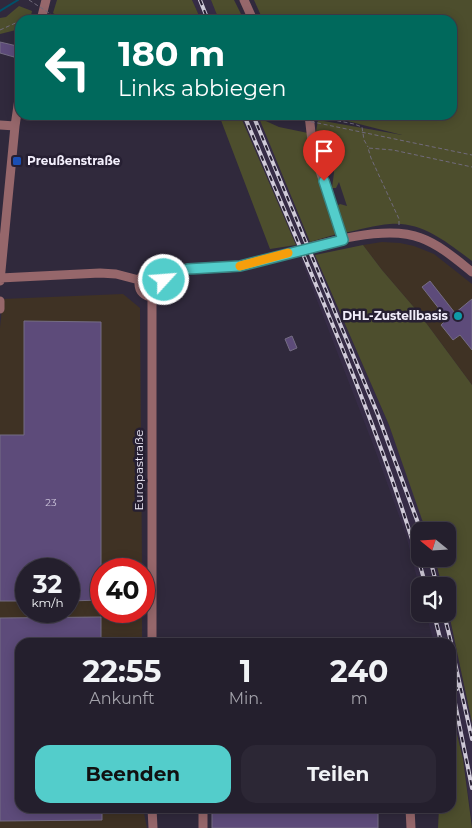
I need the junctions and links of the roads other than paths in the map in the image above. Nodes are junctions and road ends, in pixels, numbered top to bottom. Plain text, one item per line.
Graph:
1 (46, 0) edge
2 (244, 0) edge
3 (43, 15) edge
4 (251, 15) edge
5 (16, 120) edge
6 (310, 120) edge
7 (0, 124) edge
8 (15, 126) junction
9 (3, 211) edge
10 (343, 240) junction
11 (472, 272) edge
12 (163, 278) junction
13 (0, 279) edge
14 (139, 280) junction
15 (152, 296) junction
16 (0, 301) edge
17 (0, 309) edge
18 (152, 638) edge
19 (152, 813) edge
20 (203, 813) edge
21 (410, 813) edge
22 (153, 828) edge
23 (203, 828) edge
24 (411, 828) edge

1 - 3 street
2 - 4 street
5 - 8 street
6 - 10 street
7 - 8 street
8 - 9 street
9 - 13 street
10 - 11 street
10 - 12 street
12 - 14 street
12 - 15 street
13 - 14 street
14 - 15 street
15 - 18 street, Europastraße
16 - 17 street
19 - 22 street
20 - 23 street
21 - 24 street

